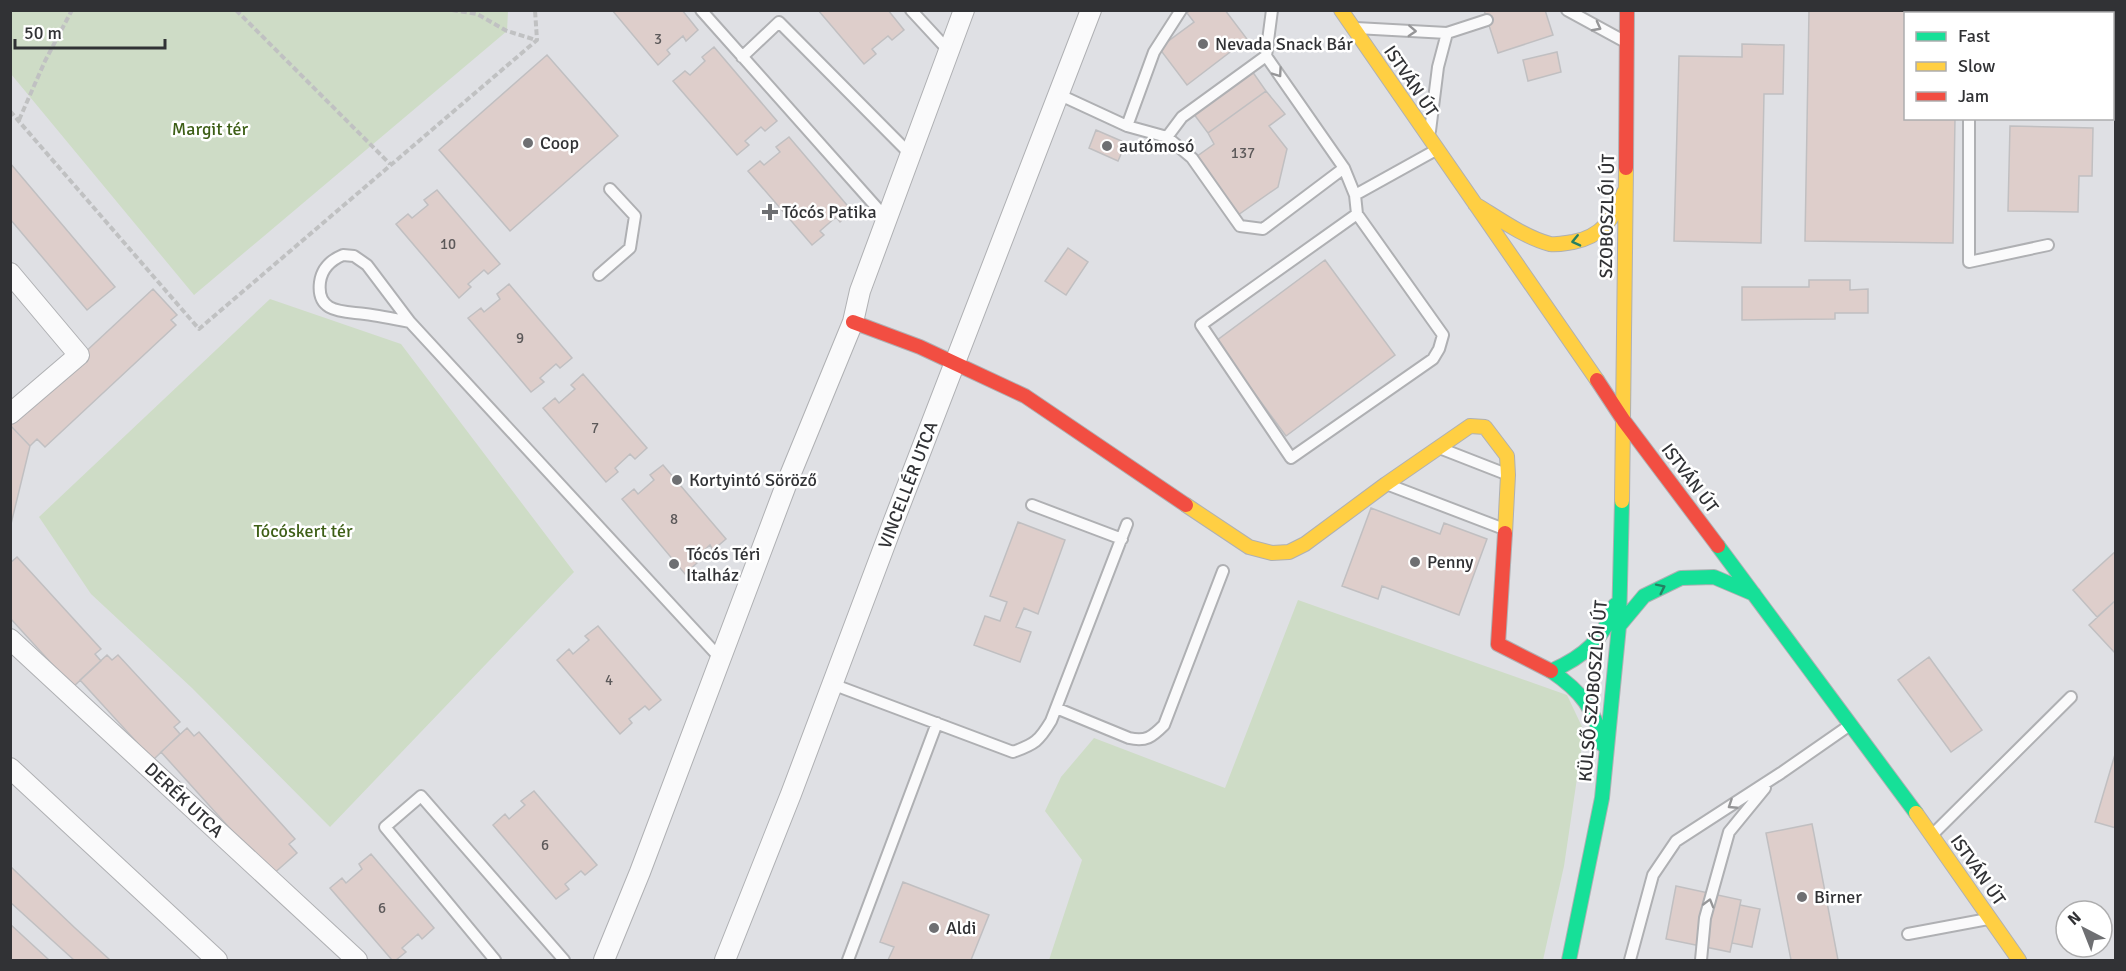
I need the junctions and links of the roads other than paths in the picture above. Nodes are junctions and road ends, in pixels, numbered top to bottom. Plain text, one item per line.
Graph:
1 (701, 10) edge
2 (912, 10) edge
3 (964, 10) edge
4 (1091, 10) edge
5 (1181, 10) edge
6 (1341, 10) edge
7 (1567, 10) edge
8 (1627, 10) edge
9 (1269, 13) edge
10 (1487, 20) dead end
11 (1353, 28) junction
12 (1448, 33) junction
13 (1627, 43) junction
14 (948, 50) junction
15 (1266, 56) junction
16 (742, 57) junction
17 (1060, 95) junction
18 (1969, 120) edge
19 (1127, 126) junction
20 (1167, 137) junction
21 (1432, 145) junction
22 (910, 154) junction
23 (1344, 168) junction
24 (1626, 186) junction
25 (610, 189) dead end
26 (1355, 195) junction
27 (1475, 204) junction
28 (1357, 214) junction
29 (886, 218) junction
30 (2048, 245) dead end
31 (10, 273) edge
32 (600, 275) dead end
33 (410, 322) junction
34 (854, 322) junction
35 (956, 362) junction
36 (10, 414) edge
37 (1624, 421) junction
38 (1439, 448) junction
39 (1508, 475) junction
40 (1386, 484) junction
41 (1032, 505) dead end
42 (1127, 524) dead end
43 (1506, 529) junction
44 (1122, 539) junction
45 (1223, 571) dead end
46 (1620, 587) junction
47 (1755, 594) junction
48 (1618, 626) junction
49 (10, 639) edge
50 (720, 658) junction
51 (1551, 671) junction
52 (832, 684) junction
53 (2071, 697) dead end
54 (1056, 708) junction
55 (937, 723) junction
56 (1850, 724) junction
57 (1606, 758) junction
58 (10, 768) edge
59 (1781, 773) junction
60 (1932, 835) junction
61 (1990, 918) junction
62 (1908, 934) dead end
63 (217, 960) edge
64 (357, 960) edge
65 (495, 960) edge
66 (564, 960) edge
67 (604, 960) edge
68 (725, 960) edge
69 (848, 960) edge
70 (1569, 960) edge
71 (1630, 960) edge
72 (1701, 960) edge
73 (2019, 960) edge

1 - 16 lane
2 - 14 lane
3 - 14 street
4 - 17 street, VINCELLÉR UTCA
5 - 19 lane
6 - 11 street, ISTVÁN ÚT
7 -> 13 lane
8 - 13 street, SZOBOSZLÓI ÚT
9 - 15 lane
10 - 12 lane
11 -> 12 lane
11 - 21 street, ISTVÁN ÚT
12 - 21 lane
13 - 24 street, SZOBOSZLÓI ÚT
14 - 22 street
15 - 20 lane
15 -> 23 lane
16 - 22 lane
16 - 29 lane
17 - 19 lane
17 - 35 street, VINCELLÉR UTCA
18 - 30 lane
19 - 20 lane
20 - 23 lane
21 - 26 lane
21 - 27 street, ISTVÁN ÚT
22 - 29 street
23 - 26 lane
24 -> 27 street
24 - 37 street, SZOBOSZLÓI ÚT
25 - 32 lane
26 - 28 lane
27 - 37 street, ISTVÁN ÚT
28 - 28 lane
29 - 34 street
31 - 36 street
33 - 33 lane
33 - 50 lane
34 - 35 street
34 - 50 street
35 - 40 street
35 - 52 street, VINCELLÉR UTCA
37 - 46 street, KÜLSŐ SZOBOSZLÓI ÚT
37 - 47 street, ISTVÁN ÚT
38 - 39 lane
38 - 39 street
38 - 40 street
39 - 43 street
40 - 43 lane
41 - 44 lane
42 - 44 lane
43 - 51 street
44 - 54 lane
45 - 54 lane
46 - 48 street, KÜLSŐ SZOBOSZLÓI ÚT
46 - 51 street
48 -> 47 street
47 - 56 street, ISTVÁN ÚT
48 - 57 street, KÜLSŐ SZOBOSZLÓI ÚT
49 - 64 street, DERÉK UTCA
50 - 67 street
51 - 57 street
52 - 55 lane
52 - 68 street, VINCELLÉR UTCA
53 - 60 lane
54 - 55 lane
55 - 69 lane
56 - 59 lane
56 - 60 street, ISTVÁN ÚT
57 - 70 street, KÜLSŐ SZOBOSZLÓI ÚT
58 - 63 street
59 -> 71 lane
72 -> 59 lane
60 - 61 street, ISTVÁN ÚT
61 - 62 lane
61 - 73 street, ISTVÁN ÚT
65 - 66 lane

